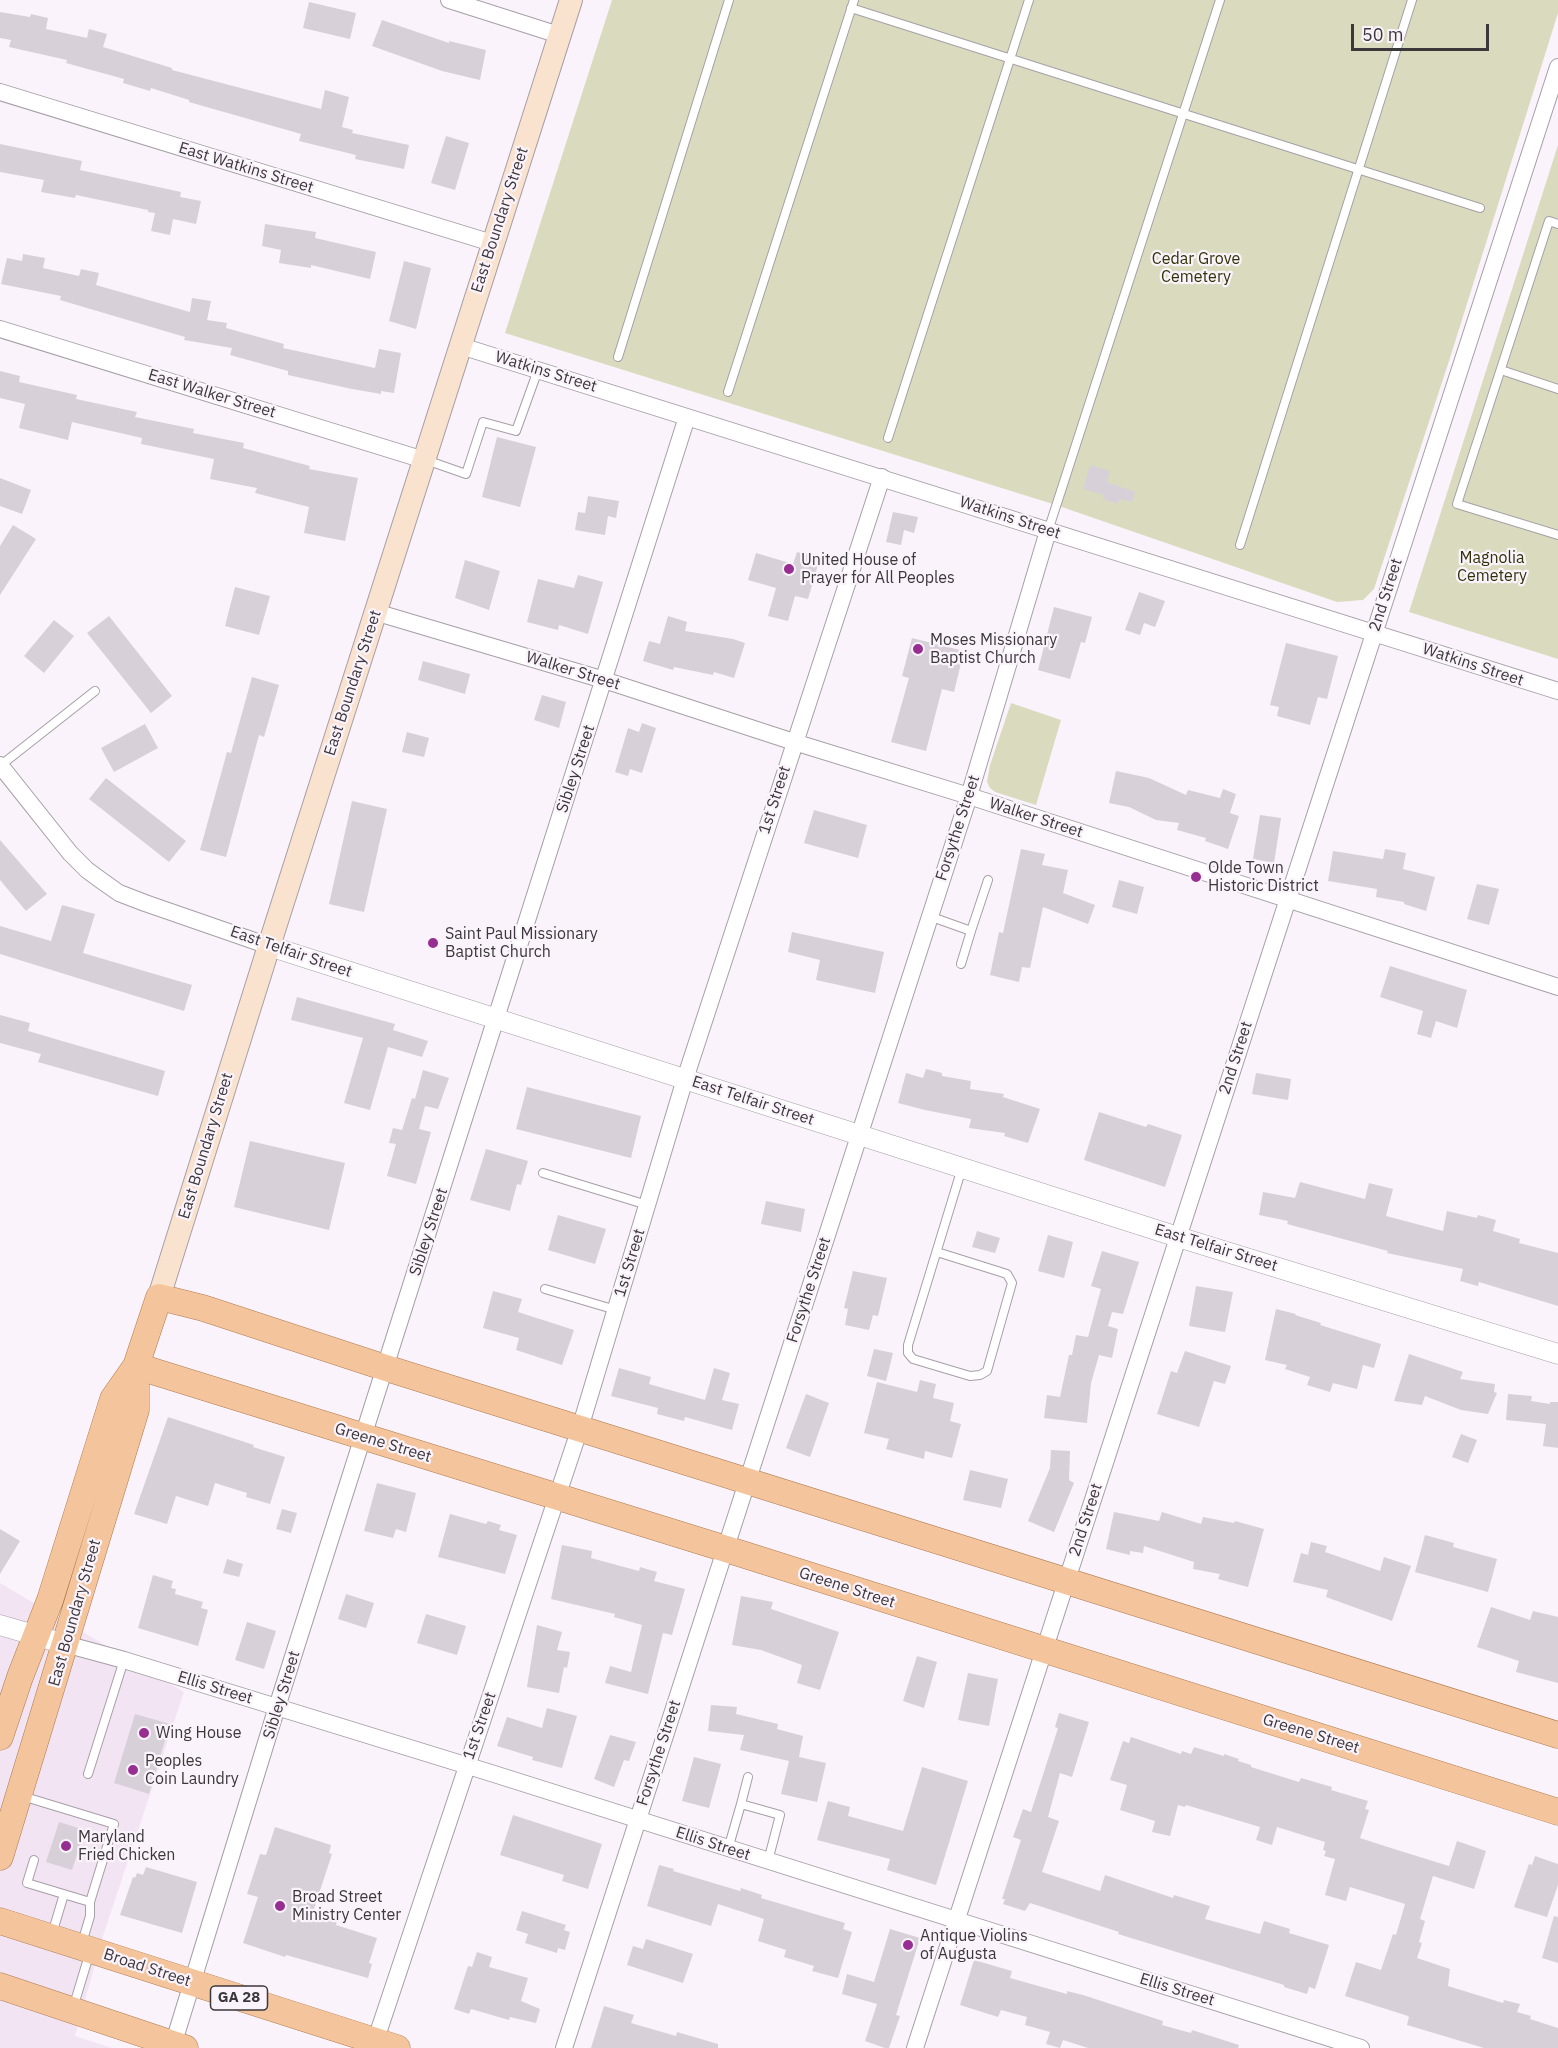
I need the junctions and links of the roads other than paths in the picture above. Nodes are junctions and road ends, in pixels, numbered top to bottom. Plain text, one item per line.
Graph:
1 (449, 0) edge
2 (571, 0) edge
3 (729, 0) edge
4 (1029, 0) edge
5 (1220, 0) edge
6 (1412, 0) edge
7 (852, 4) edge
8 (559, 35) junction
9 (1010, 58) junction
10 (1558, 67) edge
11 (0, 92) edge
12 (1183, 114) junction
13 (1358, 170) junction
14 (1480, 208) dead end
15 (1558, 224) edge
16 (492, 243) junction
17 (0, 329) edge
18 (461, 346) junction
19 (618, 357) dead end
20 (538, 370) junction
21 (1501, 370) junction
22 (1558, 388) edge
23 (728, 392) dead end
24 (687, 417) junction
25 (888, 438) dead end
26 (424, 460) junction
27 (882, 477) junction
28 (1048, 531) junction
29 (1558, 535) edge
30 (1240, 544) dead end
31 (375, 612) junction
32 (1374, 633) junction
33 (604, 680) junction
34 (95, 691) dead end
35 (1558, 691) edge
36 (794, 742) junction
37 (0, 765) edge
38 (969, 796) junction
39 (988, 880) dead end
40 (1288, 899) junction
41 (929, 916) junction
42 (971, 931) junction
43 (268, 946) junction
44 (961, 964) dead end
45 (1558, 987) edge
46 (496, 1019) junction
47 (685, 1079) junction
48 (858, 1135) junction
49 (962, 1168) junction
50 (543, 1173) dead end
51 (647, 1205) junction
52 (1178, 1237) junction
53 (937, 1252) junction
54 (545, 1289) dead end
55 (159, 1297) junction
56 (616, 1310) junction
57 (1558, 1354) edge
58 (136, 1366) junction
59 (386, 1368) junction
60 (580, 1428) junction
61 (363, 1437) junction
62 (748, 1481) junction
63 (556, 1498) junction
64 (726, 1549) junction
65 (1066, 1581) junction
66 (0, 1625) edge
67 (36, 1636) junction
68 (65, 1644) junction
69 (1044, 1651) junction
70 (123, 1660) junction
71 (277, 1707) junction
72 (1558, 1735) edge
73 (0, 1737) edge
74 (466, 1766) junction
75 (88, 1774) dead end
76 (748, 1777) dead end
77 (19, 1795) junction
78 (741, 1804) junction
79 (1558, 1812) edge
80 (637, 1820) junction
81 (728, 1849) junction
82 (0, 1857) edge
83 (34, 1860) dead end
84 (768, 1861) junction
85 (64, 1894) junction
86 (90, 1902) junction
87 (956, 1921) junction
88 (0, 1922) edge
89 (51, 1938) junction
90 (86, 1948) junction
91 (193, 1983) junction
92 (0, 1986) edge
93 (72, 2012) junction
94 (382, 2046) edge
95 (177, 2047) edge
96 (564, 2048) edge
97 (915, 2048) edge
98 (1361, 2048) edge

1 - 8 street
2 - 8 main road, East Boundary Street
3 - 19 lane
4 - 9 lane
5 - 12 lane
6 - 13 lane
7 - 9 lane
7 - 23 lane
8 - 16 main road, East Boundary Street
9 - 12 lane
9 - 25 lane
10 - 32 street, 2nd Street
11 - 16 street, East Watkins Street
12 - 13 lane
12 - 28 lane
13 - 14 lane
13 - 30 lane
15 - 21 lane
16 - 18 main road, East Boundary Street
17 - 26 street, East Walker Street
18 - 20 street, Watkins Street
18 - 26 main road, East Boundary Street
20 - 24 street, Watkins Street
20 - 26 lane
21 - 22 lane
21 - 29 lane
24 - 27 street, Watkins Street
24 - 33 street, Sibley Street
26 - 31 main road, East Boundary Street
27 - 28 street, Watkins Street
27 - 36 street, 1st Street
28 - 32 street, Watkins Street
28 - 38 street, Forsythe Street
31 - 33 street, Walker Street
31 - 43 main road, East Boundary Street
32 - 35 street, Watkins Street
32 - 40 street, 2nd Street
33 - 36 street, Walker Street
33 - 46 street, Sibley Street
34 - 37 lane
36 - 38 street, Walker Street
36 - 47 street, 1st Street
37 - 43 street, East Telfair Street
38 - 40 street, Walker Street
38 - 41 street, Forsythe Street
39 - 42 lane
40 - 45 street, Walker Street
40 - 52 street, 2nd Street
41 - 42 lane
41 - 48 street, Forsythe Street
42 - 44 lane
43 - 46 street, East Telfair Street
43 - 55 main road, East Boundary Street
46 - 47 street, East Telfair Street
46 - 59 street, Sibley Street
47 - 48 street, East Telfair Street
47 - 51 street, 1st Street
48 - 49 street, East Telfair Street
48 - 62 street, Forsythe Street
49 - 52 street, East Telfair Street
49 - 53 lane
50 - 51 lane
51 - 56 street, 1st Street
52 - 57 street, East Telfair Street
52 - 65 street, 2nd Street
53 - 53 lane
54 - 56 lane
55 - 58 main road, East Boundary Street
55 - 59 main road
56 - 60 street, 1st Street
58 - 61 main road, Greene Street
58 - 67 main road, East Boundary Street
58 - 68 main road, East Boundary Street
59 - 60 main road
59 - 61 street, Sibley Street
60 - 62 main road
60 - 63 street, 1st Street
61 - 63 main road, Greene Street
61 - 71 street, Sibley Street
62 - 64 street, Forsythe Street
62 - 65 main road
63 - 64 main road, Greene Street
63 - 74 street, 1st Street
64 - 69 main road, Greene Street
64 - 80 street, Forsythe Street
65 - 69 street, 2nd Street
65 - 72 main road
66 - 67 street
67 - 68 street
67 - 73 main road, East Boundary Street
68 - 70 street, Ellis Street
68 - 77 main road, East Boundary Street
69 - 79 main road, Greene Street
69 - 87 street, 2nd Street
70 - 71 street, Ellis Street
70 - 75 lane
71 - 74 street, Ellis Street
71 - 91 street, Sibley Street
74 - 80 street, Ellis Street
74 - 94 street, 1st Street
76 - 78 lane
77 - 82 main road, East Boundary Street
77 - 86 lane
78 - 81 lane
78 - 84 lane
80 - 81 street, Ellis Street
80 - 96 street, Forsythe Street
81 - 84 street, Ellis Street
83 - 85 lane
84 - 87 street, Ellis Street
85 - 86 lane
85 - 89 lane
86 - 90 lane
87 - 97 street, 2nd Street
87 - 98 street, Ellis Street
88 - 89 main road, Broad Street / GA 28
89 - 90 main road, Broad Street / GA 28
90 - 91 main road, Broad Street / GA 28
90 - 93 lane
91 - 94 main road, Broad Street / GA 28
91 - 95 street, Sibley Street
92 - 93 main road
93 - 95 main road

